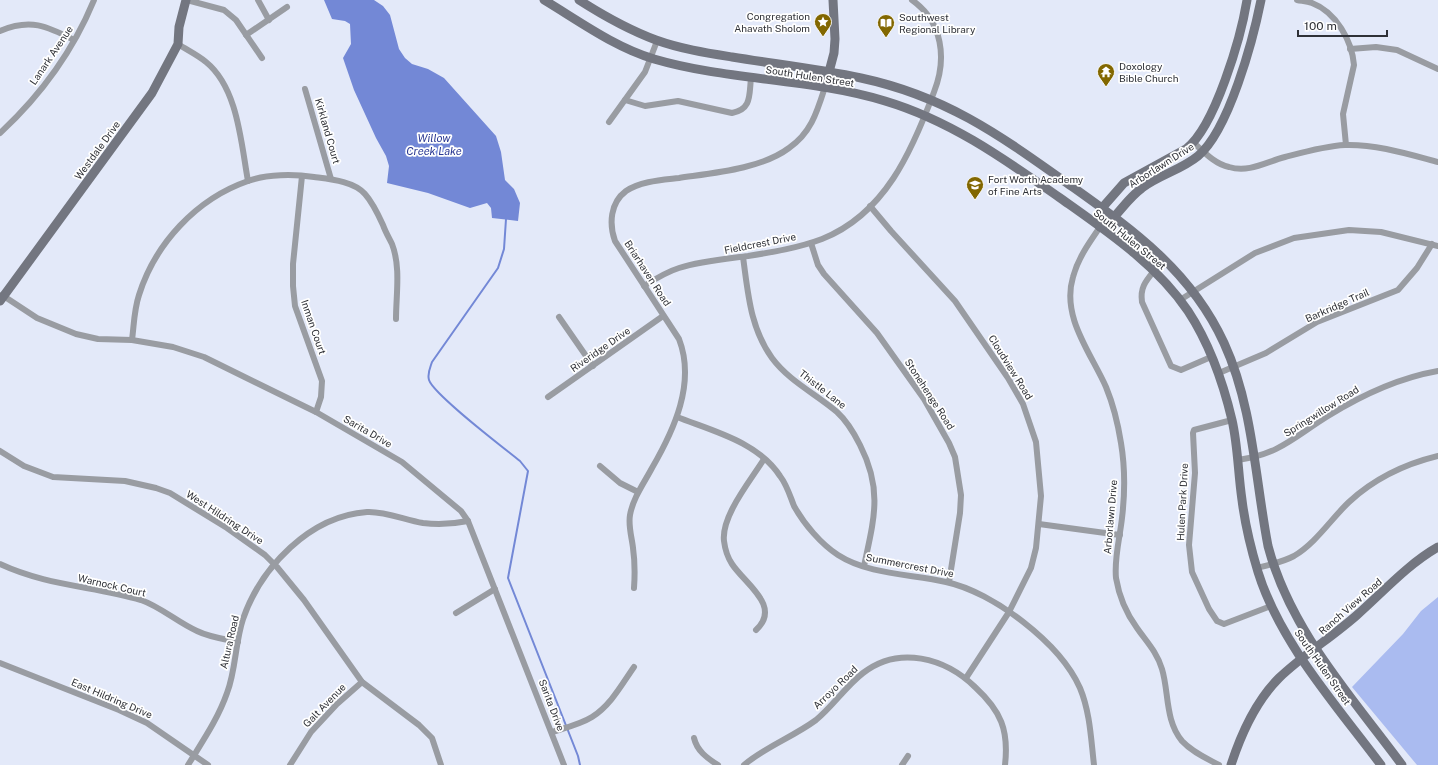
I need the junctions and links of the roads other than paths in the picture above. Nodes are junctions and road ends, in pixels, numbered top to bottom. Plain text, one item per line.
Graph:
1 (94, 0) edge
2 (186, 0) edge
3 (258, 0) edge
4 (544, 0) edge
5 (580, 0) edge
6 (833, 0) edge
7 (912, 0) edge
8 (1247, 0) edge
9 (1261, 0) edge
10 (1297, 0) edge
11 (288, 8) dead end
12 (269, 20) junction
13 (0, 31) edge
14 (246, 35) junction
15 (74, 40) junction
16 (657, 41) junction
17 (178, 44) junction
18 (1350, 49) junction
19 (262, 58) dead end
20 (651, 58) junction
21 (1438, 69) edge
22 (828, 72) junction
23 (751, 78) junction
24 (825, 87) junction
25 (306, 89) dead end
26 (625, 100) junction
27 (931, 100) junction
28 (925, 115) junction
29 (609, 122) dead end
30 (0, 133) edge
31 (1194, 143) junction
32 (1346, 145) junction
33 (1203, 152) junction
34 (1438, 162) edge
35 (302, 176) junction
36 (331, 179) junction
37 (248, 181) junction
38 (870, 206) junction
39 (1102, 208) junction
40 (1114, 217) junction
41 (1100, 227) junction
42 (811, 243) junction
43 (1432, 244) junction
44 (1438, 246) edge
45 (743, 257) junction
46 (1154, 271) junction
47 (644, 286) junction
48 (1194, 292) junction
49 (1, 297) edge
50 (1180, 300) junction
51 (663, 316) junction
52 (559, 317) dead end
53 (396, 319) dead end
54 (132, 340) junction
55 (1211, 357) junction
56 (593, 366) junction
57 (1234, 367) junction
58 (1438, 371) edge
59 (1218, 373) junction
60 (548, 397) dead end
61 (316, 412) junction
62 (677, 417) junction
63 (1232, 420) junction
64 (0, 450) edge
65 (1438, 456) edge
66 (1254, 457) junction
67 (764, 459) junction
68 (1238, 460) junction
69 (600, 466) dead end
70 (638, 492) junction
71 (468, 521) junction
72 (1039, 524) junction
73 (1120, 535) junction
74 (1438, 547) edge
75 (0, 564) edge
76 (275, 564) junction
77 (1273, 564) junction
78 (864, 566) junction
79 (1257, 568) junction
80 (949, 582) junction
81 (634, 588) dead end
82 (495, 590) junction
83 (1271, 606) junction
84 (1009, 612) junction
85 (456, 613) dead end
86 (756, 630) dead end
87 (238, 642) junction
88 (1316, 649) junction
89 (1302, 659) junction
90 (0, 664) edge
91 (634, 667) dead end
92 (966, 678) junction
93 (362, 682) junction
94 (552, 732) junction
95 (694, 738) dead end
96 (194, 754) junction
97 (908, 756) dead end
98 (188, 765) edge
99 (208, 765) edge
100 (290, 765) edge
101 (441, 765) edge
102 (564, 765) edge
103 (718, 765) edge
104 (744, 765) edge
105 (902, 765) edge
106 (1005, 765) edge
107 (1094, 765) edge
108 (1220, 765) edge
109 (1231, 765) edge
110 (1381, 765) edge
111 (1402, 765) edge

1 - 15 street, Lanark Avenue
2 - 14 street
2 - 17 main road, Westdale Drive
3 - 12 street
4 - 20 main road, South Hulen Street
5 - 16 main road, South Hulen Street
6 - 22 main road, Briarhaven Road
7 - 27 street, Fieldcrest Drive
8 - 31 main road, Arborlawn Drive
9 - 33 main road, Arborlawn Drive
10 - 18 street
11 - 12 street
12 - 14 street
13 - 15 street
14 - 19 street
15 - 30 street, Lanark Avenue
16 - 20 street
16 - 22 main road, South Hulen Street
17 - 37 street
17 - 49 main road, Westdale Drive
18 - 21 street
18 - 32 street
20 - 23 main road, South Hulen Street
20 - 26 street
22 - 24 main road, Briarhaven Road
22 - 27 main road, South Hulen Street
23 - 24 main road, South Hulen Street
23 - 26 street
24 - 28 main road, South Hulen Street
24 - 47 street, Briarhaven Road
25 - 36 street, Kirkland Court
26 - 29 street
27 - 28 street, Fieldcrest Drive
27 - 39 main road, South Hulen Street
28 - 38 street, Fieldcrest Drive
28 - 41 main road, South Hulen Street
31 - 33 street
31 - 39 main road, Arborlawn Drive
32 - 33 street
32 - 34 street
33 - 40 main road, Arborlawn Drive
35 - 36 street
35 - 37 street
35 - 61 street, Inman Court
36 - 53 street
37 - 54 street
38 - 42 street, Fieldcrest Drive
38 - 72 street, Cloudview Road
39 - 40 main road, South Hulen Street
39 - 41 main road
40 - 41 main road, Arborlawn Drive
40 - 48 main road, South Hulen Street
41 - 46 main road, South Hulen Street
41 - 73 street, Arborlawn Drive
42 - 45 street, Fieldcrest Drive
42 - 80 street, Stonehenge Road
43 - 44 street
43 - 48 street
43 - 57 street, Barkridge Trail
45 - 47 street, Fieldcrest Drive
45 - 78 street, Thistle Lane
46 - 50 main road, South Hulen Street
46 - 55 street
47 - 51 street, Briarhaven Road
48 - 50 street
48 - 57 main road, South Hulen Street
49 - 54 street, Sarita Drive
50 - 55 main road, South Hulen Street
51 - 56 street, Riveridge Drive
51 - 62 street, Briarhaven Road
52 - 56 street
54 - 61 street, Sarita Drive
55 - 59 main road, South Hulen Street
56 - 60 street, Riveridge Drive
57 - 59 street, Barkridge Trail
57 - 66 main road, South Hulen Street
58 - 66 street, Springwillow Road
59 - 63 main road, South Hulen Street
61 - 71 street, Sarita Drive
62 - 67 street, Summercrest Drive
62 - 70 street, Briarhaven Road
63 - 68 main road, South Hulen Street
63 - 83 street, Hulen Park Drive
64 - 76 street, West Hildring Drive
65 - 77 street
66 - 68 street, Springwillow Road
66 - 77 main road, South Hulen Street
67 - 78 street, Summercrest Drive
67 - 86 street
68 - 79 main road, South Hulen Street
69 - 70 street
70 - 81 street, Briarhaven Road
71 - 76 street, Altura Road
71 - 82 street, Sarita Drive
72 - 73 street
72 - 84 street, Cloudview Road
73 - 108 street, Arborlawn Drive
74 - 88 main road, Ranch View Road
75 - 87 street, Warnock Court
76 - 87 street, Altura Road
76 - 93 street, West Hildring Drive
77 - 79 street
77 - 88 main road, South Hulen Street
78 - 80 street, Summercrest Drive
79 - 83 main road, South Hulen Street
80 - 84 street, Summercrest Drive
82 - 85 street
82 - 94 street, Sarita Drive
83 - 89 main road, South Hulen Street
84 - 92 street, Cloudview Road
84 - 107 street, Summercrest Drive
87 - 96 street, Altura Road
88 - 89 main road, Ranch View Road
88 - 111 main road, South Hulen Street
89 - 109 main road, Ranch View Road
89 - 110 main road, South Hulen Street
90 - 96 street, East Hildring Drive
91 - 94 street
92 - 104 street, Arroyo Road
92 - 106 street, Arroyo Road
93 - 100 street, Galt Avenue
93 - 101 street, West Hildring Drive
94 - 102 street, Sarita Drive
95 - 103 street
96 - 98 street, Altura Road
96 - 99 street, East Hildring Drive
97 - 105 street

